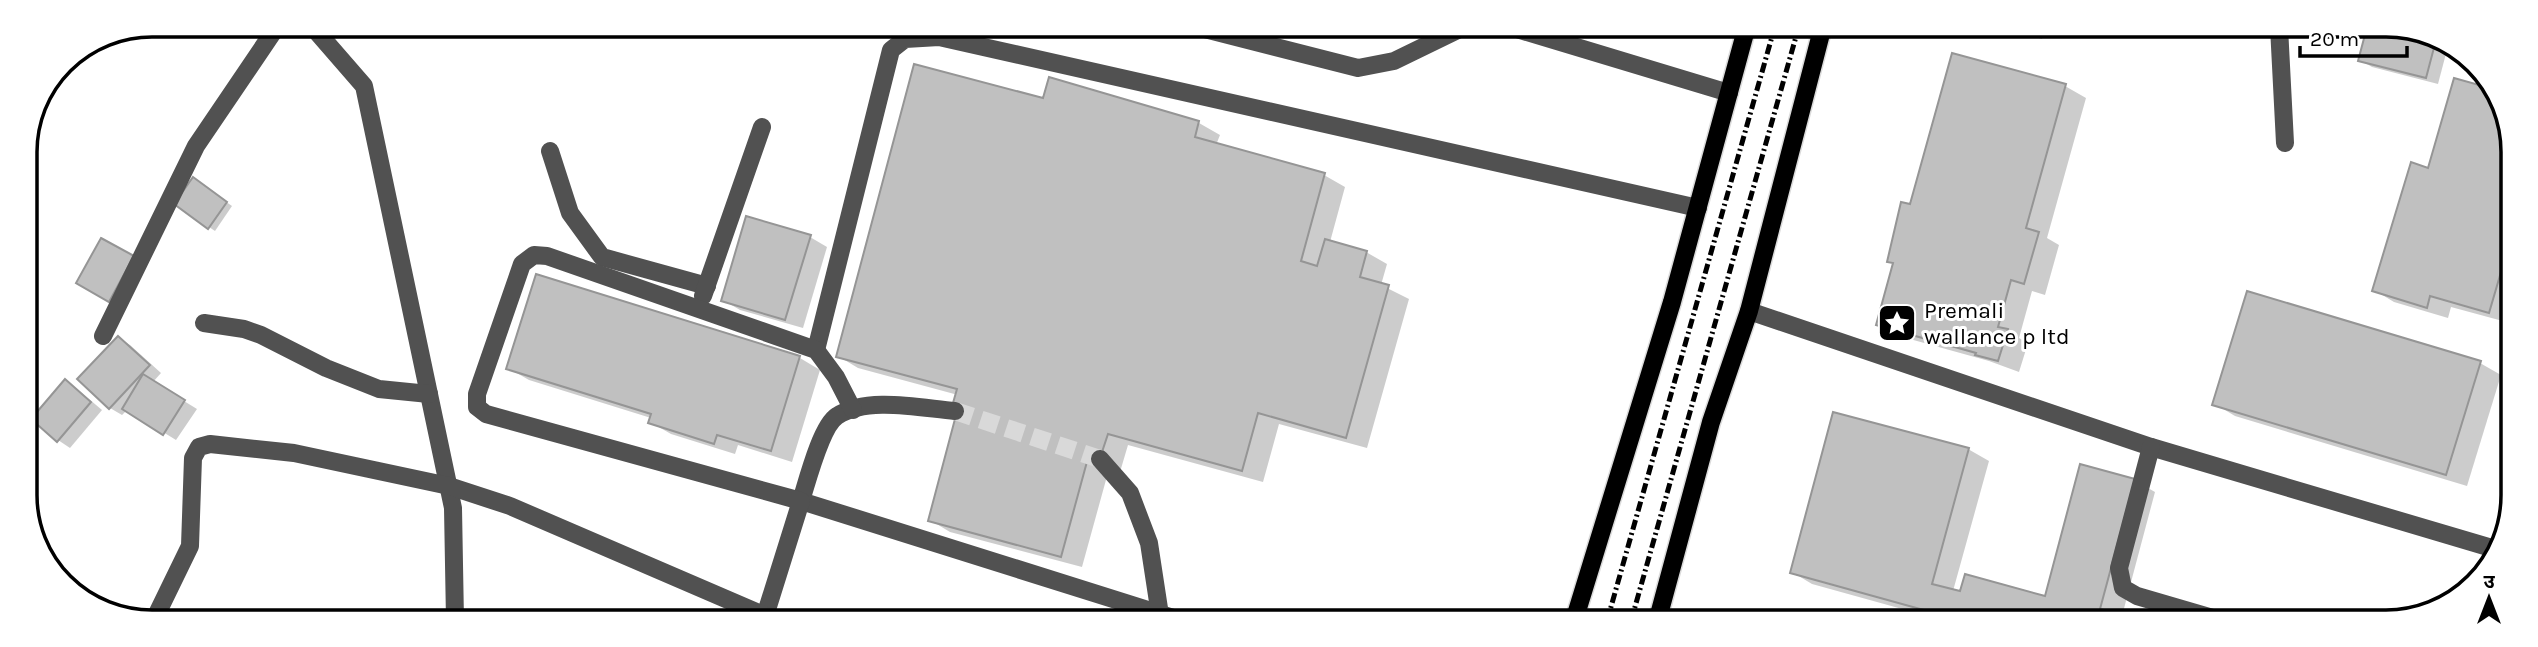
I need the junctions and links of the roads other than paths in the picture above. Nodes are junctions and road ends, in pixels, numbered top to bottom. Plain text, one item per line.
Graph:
1 (270, 37) edge
2 (321, 37) edge
3 (1236, 37) edge
4 (1443, 37) edge
5 (1543, 37) edge
6 (1744, 37) edge
7 (1821, 37) edge
8 (2280, 37) edge
9 (1728, 93) junction
10 (762, 127) dead end
11 (2285, 144) dead end
12 (550, 151) dead end
13 (1698, 208) junction
14 (707, 286) junction
15 (698, 309) junction
16 (1749, 312) junction
17 (204, 323) dead end
18 (103, 337) dead end
19 (816, 350) junction
20 (429, 394) junction
21 (853, 410) junction
22 (955, 411) tunnel mouth
23 (2151, 447) junction
24 (1100, 459) tunnel mouth
25 (449, 486) junction
26 (802, 502) junction
27 (2489, 547) edge
28 (159, 610) edge
29 (455, 610) edge
30 (752, 610) edge
31 (773, 610) edge
32 (1144, 610) edge
33 (1159, 610) edge
34 (1577, 610) edge
35 (1660, 610) edge
36 (2185, 610) edge

1 - 18 street
2 - 20 street
3 - 4 street
5 - 9 street
6 - 9 main road
7 - 16 main road
8 - 11 street
9 - 13 main road
10 - 14 street
12 - 14 street
13 - 19 street
13 - 34 main road
14 - 15 street
15 - 19 street
15 - 26 street
16 - 23 street
16 - 35 main road
17 - 20 street
19 - 21 street
20 - 25 street
21 - 22 street
21 - 26 street
23 - 27 street
23 - 36 street
24 - 33 street
25 - 28 street
25 - 29 street
25 - 30 street
26 - 31 street
26 - 32 street

